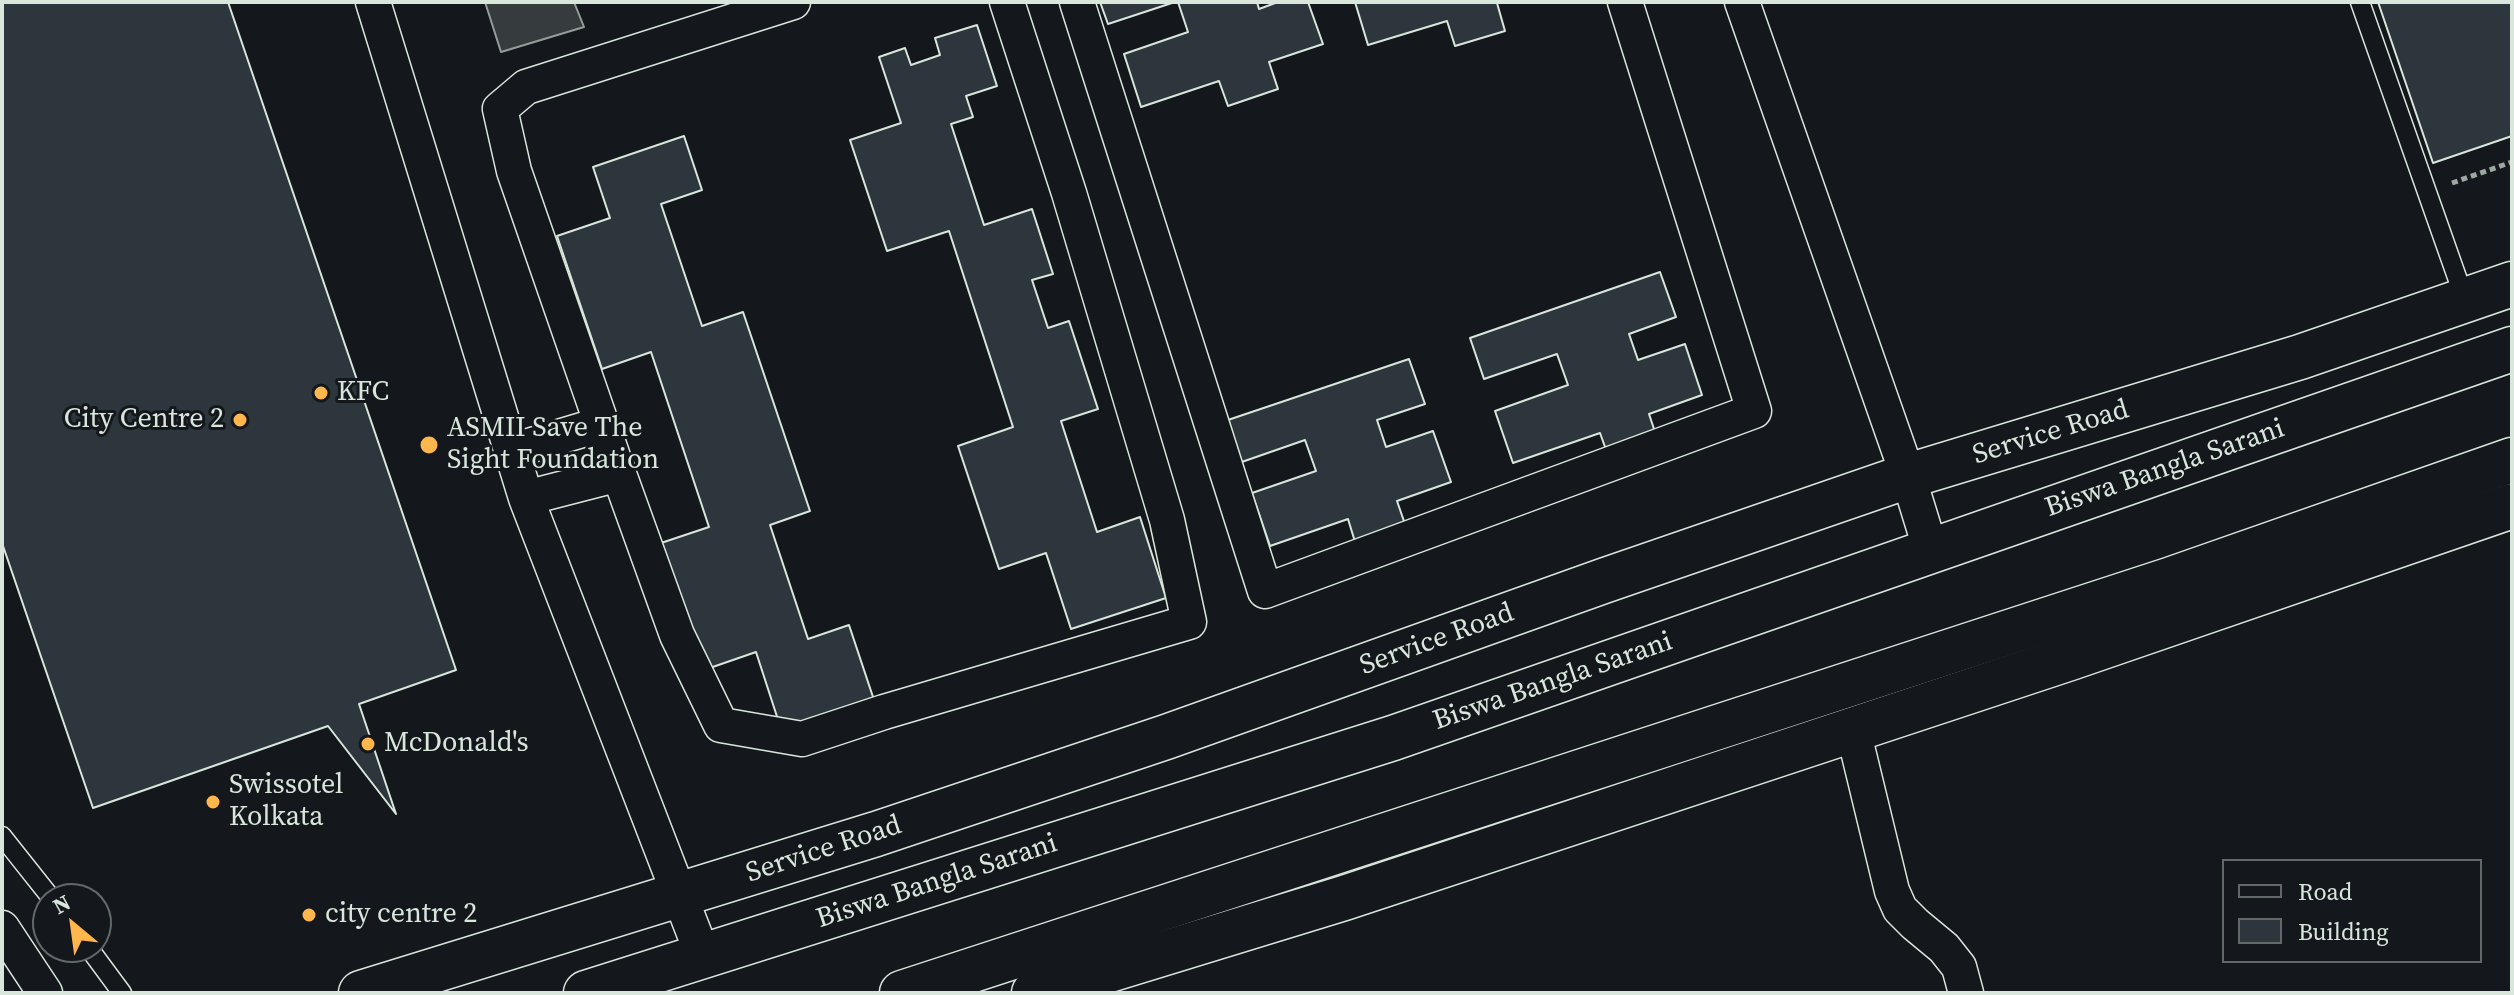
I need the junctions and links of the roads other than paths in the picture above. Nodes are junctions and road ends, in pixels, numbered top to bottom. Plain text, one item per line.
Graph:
1 (373, 2) edge
2 (793, 2) edge
3 (1007, 2) edge
4 (1077, 2) edge
5 (1625, 2) edge
6 (1742, 2) edge
7 (2360, 2) edge
8 (2512, 284) edge
9 (2465, 300) junction
10 (2512, 349) edge
11 (602, 424) junction
12 (512, 451) junction
13 (2512, 460) edge
14 (619, 474) junction
15 (1908, 476) junction
16 (526, 498) junction
17 (2512, 506) edge
18 (1931, 551) junction
19 (1853, 730) junction
20 (2, 836) edge
21 (39, 883) edge
22 (681, 895) junction
23 (2, 928) edge
24 (703, 956) junction
25 (100, 963) edge
26 (45, 993) edge
27 (122, 993) edge
28 (361, 993) edge
29 (586, 993) edge
30 (902, 993) edge
31 (1034, 993) edge
32 (1966, 993) edge

1 - 12 street
2 - 11 street
3 - 14 street
4 - 5 street
6 - 15 street
7 - 9 lane
8 - 9 street, Service Road
9 - 15 street, Service Road
10 - 18 street, Biswa Bangla Sarani
11 - 12 street
11 - 14 street
12 - 16 street
13 - 30 street
14 - 16 street
15 - 18 street
15 - 22 street, Service Road
16 - 22 street
17 - 19 street
18 - 24 street, Biswa Bangla Sarani
19 - 31 street
19 - 32 street
20 - 21 lane
22 - 24 street
22 - 28 street, Service Road
23 - 26 street
24 - 29 street, Biswa Bangla Sarani
25 - 27 lane

